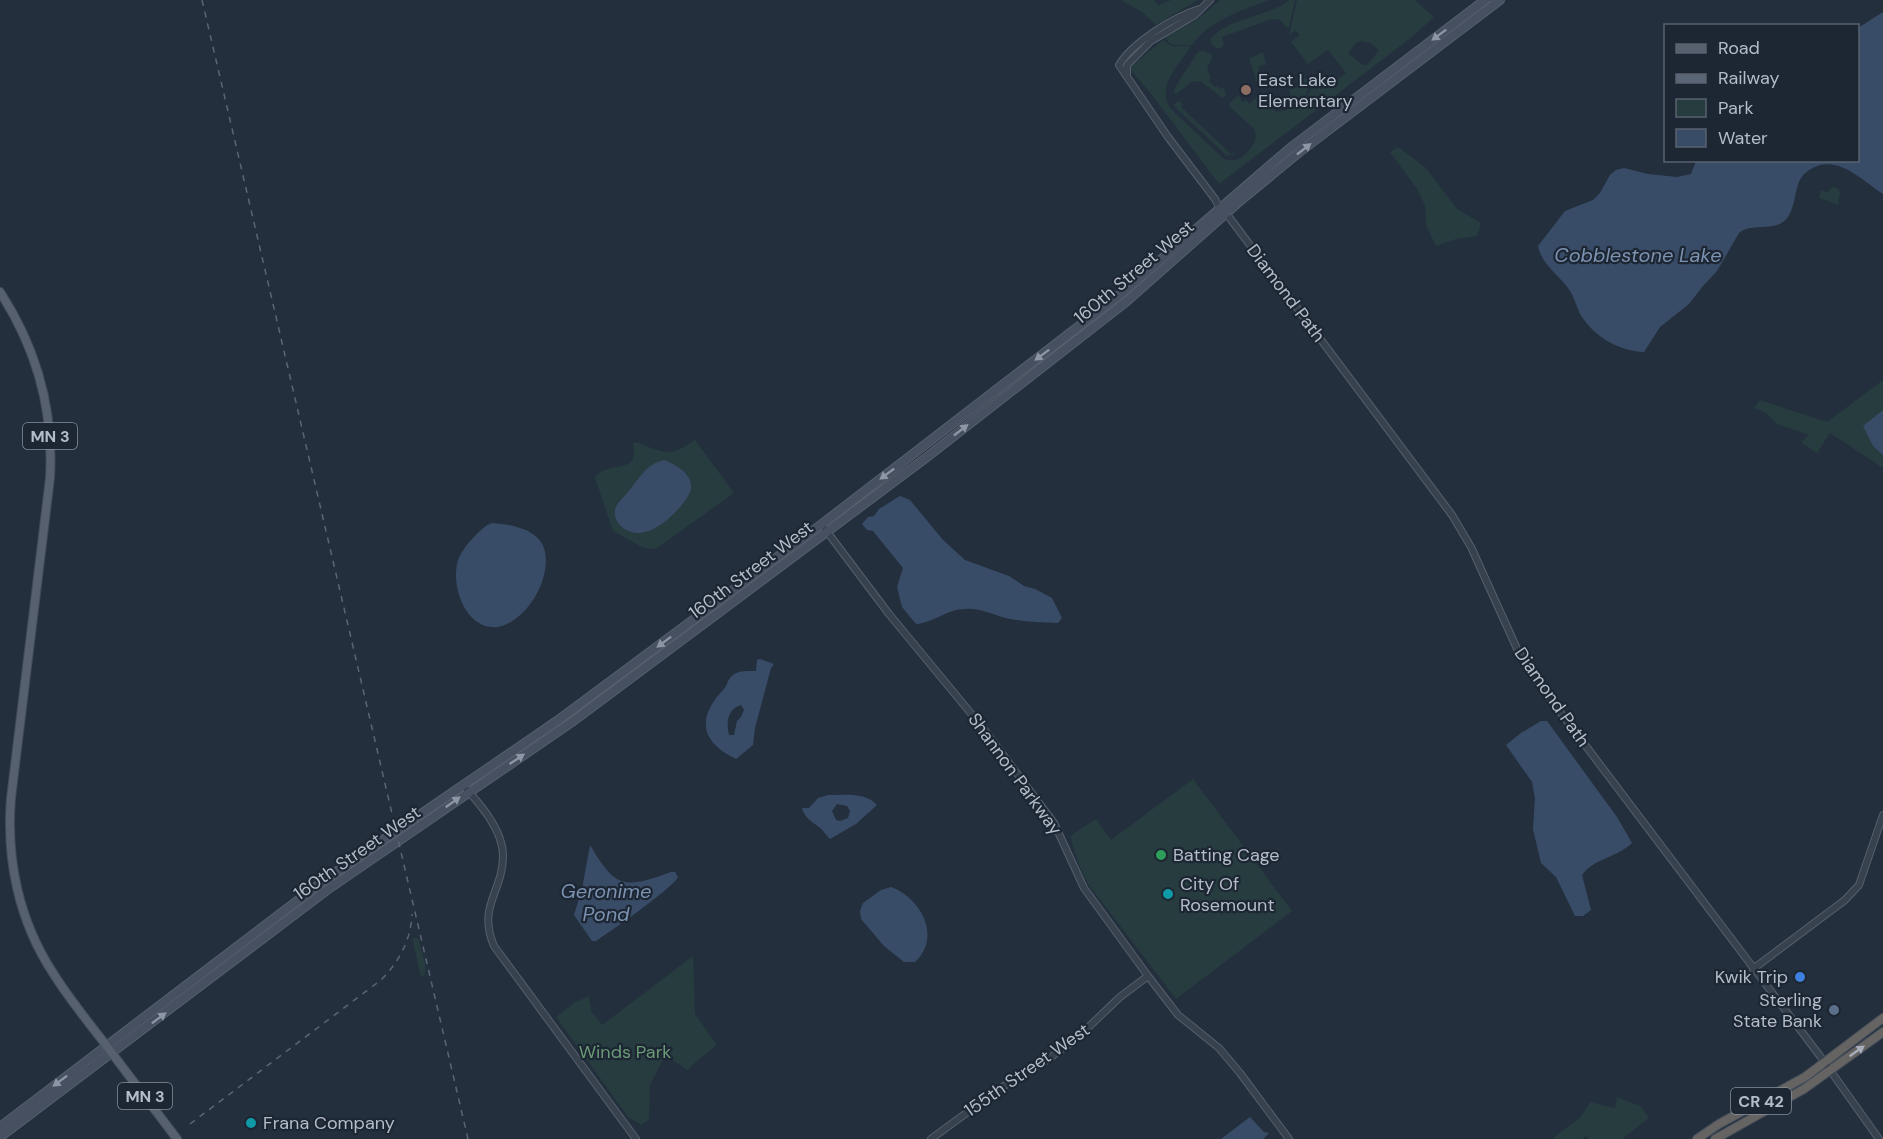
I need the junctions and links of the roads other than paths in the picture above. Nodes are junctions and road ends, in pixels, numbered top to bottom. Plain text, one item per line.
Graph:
1 (1210, 0) edge
2 (1485, 0) edge
3 (1500, 0) edge
4 (1275, 161) junction
5 (1219, 207) junction
6 (1226, 213) junction
7 (1168, 265) junction
8 (0, 292) edge
9 (1122, 292) junction
10 (1073, 343) junction
11 (822, 524) junction
12 (827, 532) junction
13 (466, 788) junction
14 (1883, 814) edge
15 (1753, 969) junction
16 (1148, 976) junction
17 (1883, 1018) edge
18 (1883, 1032) edge
19 (109, 1049) junction
20 (1827, 1066) junction
21 (0, 1127) edge
22 (0, 1137) edge
23 (177, 1139) edge
24 (636, 1139) edge
25 (931, 1139) edge
26 (1289, 1139) edge
27 (1697, 1139) edge
28 (1715, 1139) edge
29 (1879, 1139) edge

1 - 5 street
2 -> 4 main road, 160th Street West
6 -> 3 main road, 160th Street West
4 - 5 main road, 160th Street West
4 - 6 main road
5 - 7 main road
5 - 9 main road, 160th Street West
6 - 7 main road, 160th Street West
6 - 15 street, Diamond Path
7 - 10 main road, 160th Street West
8 - 19 main road, MN 3
9 - 10 main road
9 -> 11 main road, 160th Street West
12 -> 10 main road, 160th Street West
11 - 12 street, Shannon Parkway
11 -> 13 main road, 160th Street West
13 -> 12 main road, 160th Street West
12 - 16 street, Shannon Parkway
13 - 19 main road, 160th Street West
13 - 24 street
14 - 15 street
15 - 20 street, Diamond Path
16 - 25 street, 155th Street West
16 - 26 street, Shannon Parkway
17 - 20 highway, CR 42
20 -> 18 highway, CR 42
19 -> 21 main road, 160th Street West
19 - 22 main road, 160th Street West
19 - 23 main road, MN 3
20 - 27 highway, CR 42
20 - 28 highway, CR 42
20 - 29 street, Diamond Path

